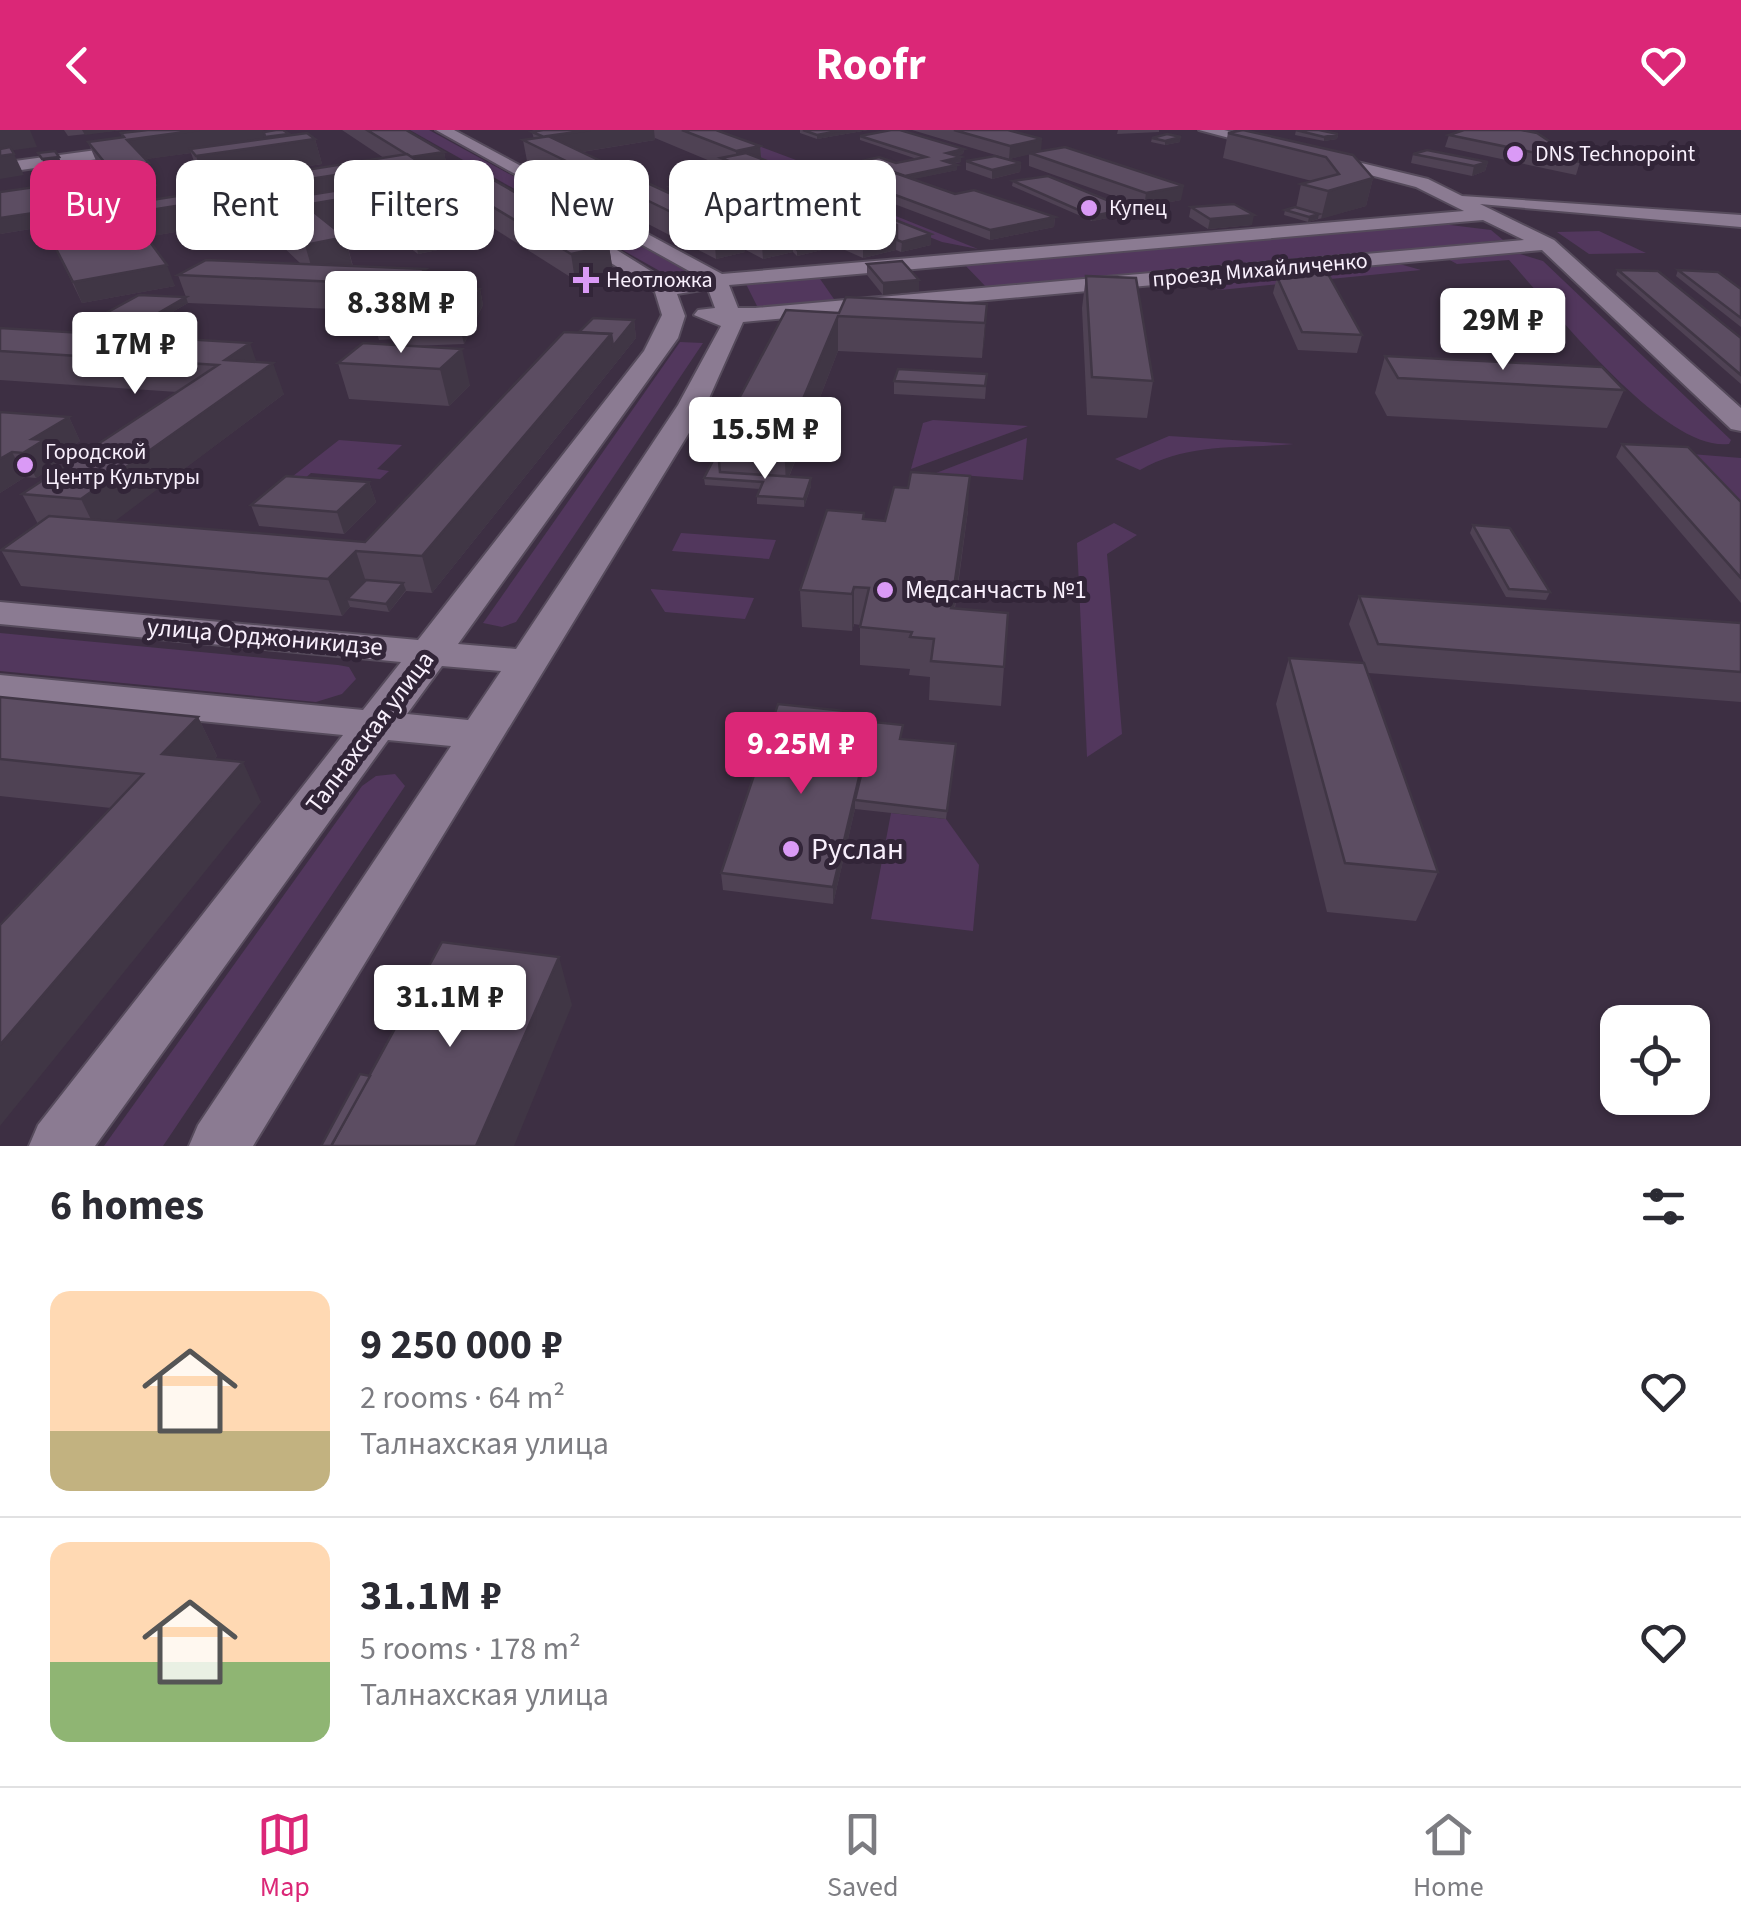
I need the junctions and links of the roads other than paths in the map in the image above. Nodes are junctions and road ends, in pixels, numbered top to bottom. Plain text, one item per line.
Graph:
1 (443, 130) edge
2 (1206, 130) edge
3 (0, 160) edge
4 (0, 168) edge
5 (1457, 198) junction
6 (1489, 214) junction
7 (1741, 221) edge
8 (1547, 244) junction
9 (606, 250) edge
10 (942, 260) junction
11 (716, 280) junction
12 (974, 295) junction
13 (669, 303) junction
14 (731, 314) junction
15 (1741, 423) edge
16 (0, 613) edge
17 (430, 652) junction
18 (530, 662) junction
19 (0, 688) edge
20 (375, 725) junction
21 (479, 735) junction
22 (59, 1146) edge
23 (219, 1146) edge

1 - 11 street
2 - 5 street
3 - 4 street
5 - 6 street
5 - 7 street
6 - 8 street
6 - 10 street, проезд Михайличенко
8 - 12 street, проезд Михайличенко
8 - 15 street
9 - 13 street
10 - 11 street, проезд Михайличенко
10 - 12 street
11 - 13 street, проезд Михайличенко
11 - 14 street
12 - 14 street, проезд Михайличенко
13 - 14 street, проезд Михайличенко
13 - 17 street, Талнахская улица
14 - 18 street
16 - 17 street, улица Орджоникидзе
17 - 18 street, улица Орджоникидзе
17 - 20 street, Талнахская улица
18 - 21 street
19 - 20 street
20 - 21 street
20 - 22 street, Талнахская улица
21 - 23 street

